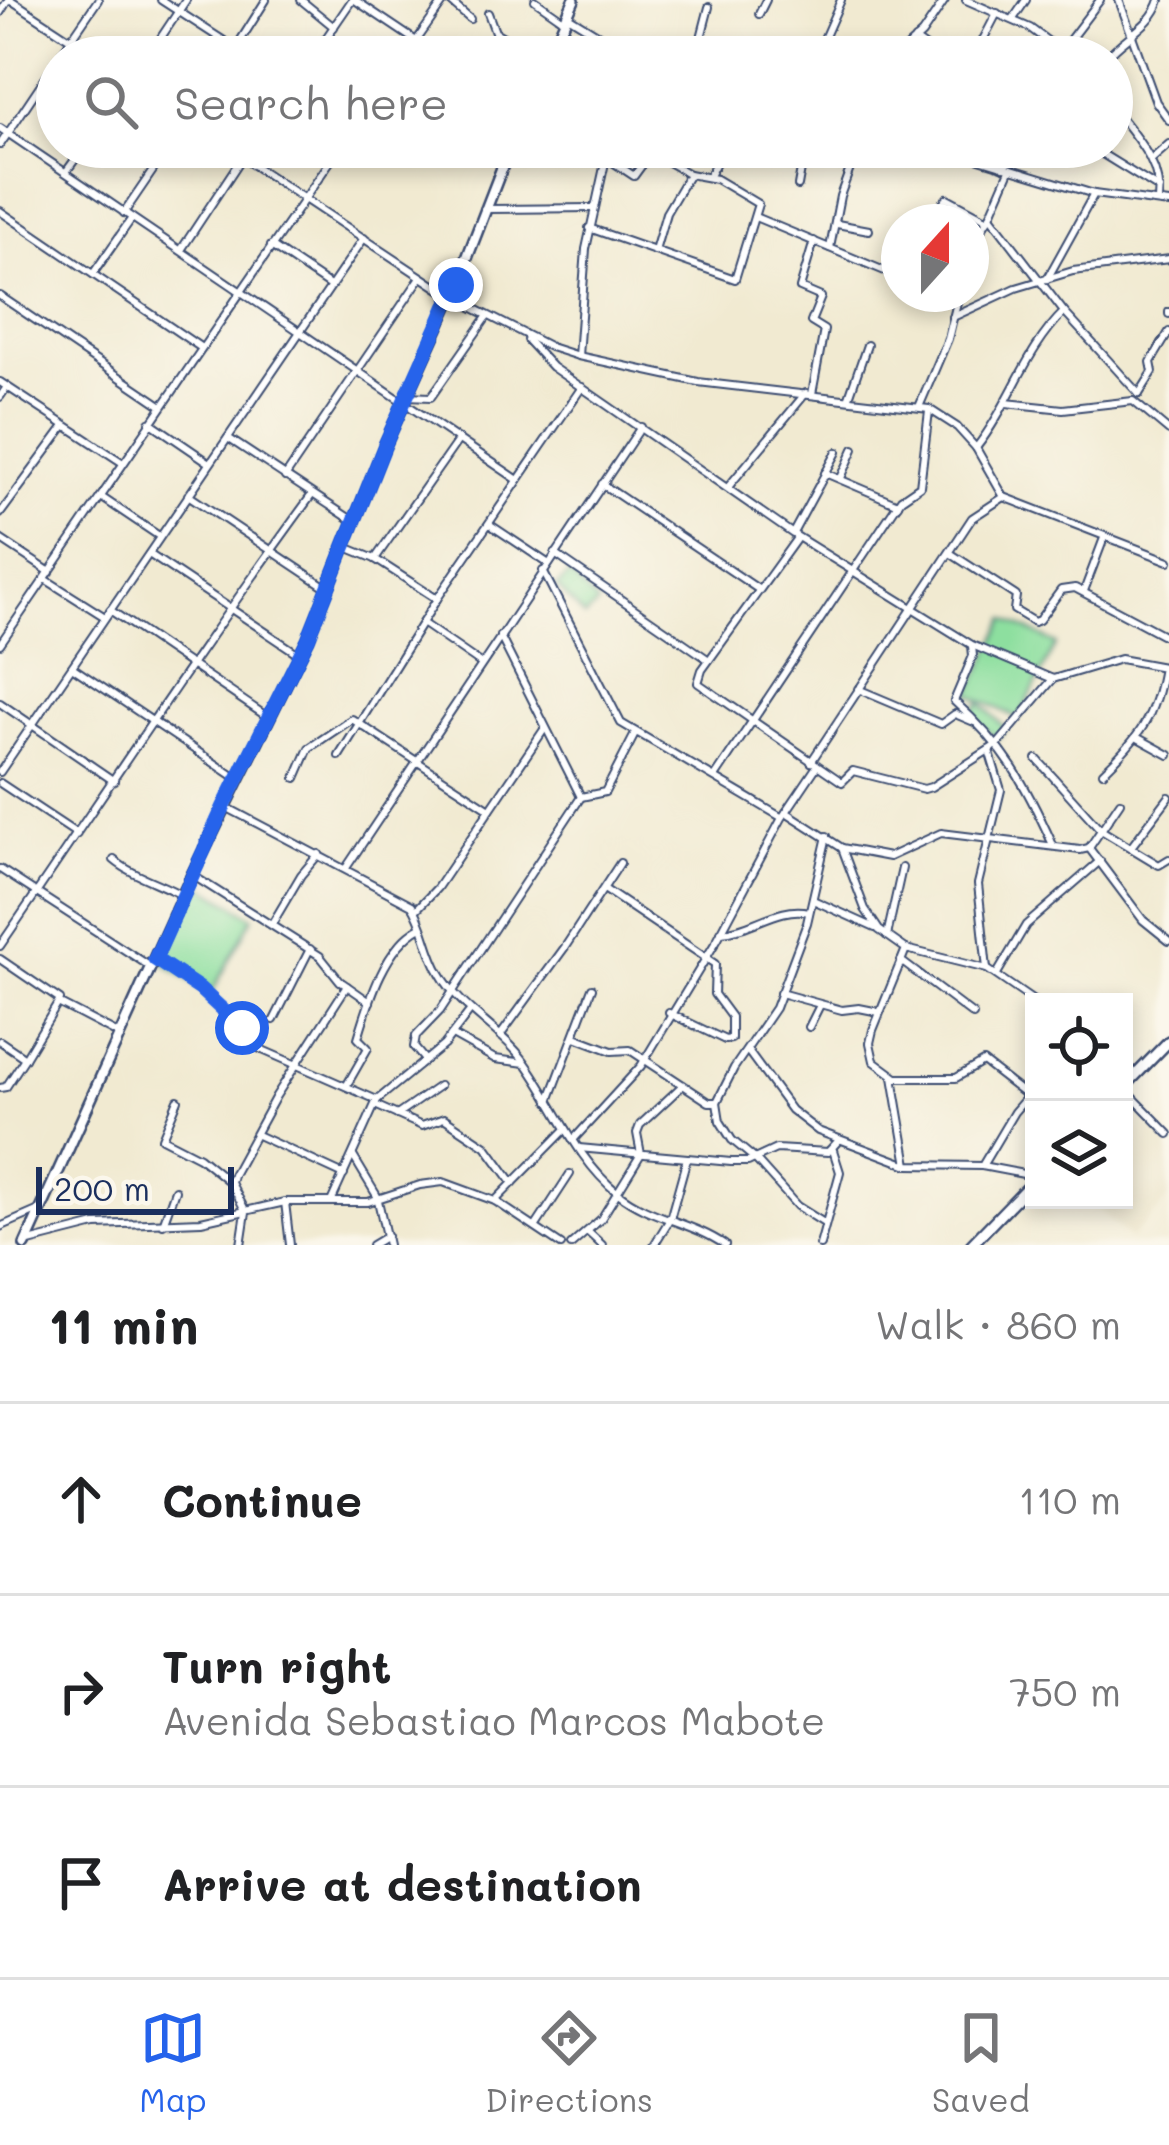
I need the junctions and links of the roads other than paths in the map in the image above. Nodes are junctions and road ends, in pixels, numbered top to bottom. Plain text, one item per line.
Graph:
1 (10, 0) edge
2 (98, 0) edge
3 (161, 0) edge
4 (186, 0) edge
5 (266, 0) edge
6 (301, 0) edge
7 (354, 0) edge
8 (447, 0) edge
9 (535, 0) edge
10 (574, 0) edge
11 (766, 0) edge
12 (841, 0) edge
13 (944, 0) edge
14 (966, 0) edge
15 (1026, 0) edge
16 (1100, 0) edge
17 (1119, 0) edge
18 (1160, 0) edge
19 (709, 7) dead end
20 (179, 12) junction
21 (488, 13) dead end
22 (997, 13) junction
23 (0, 14) edge
24 (759, 14) dead end
25 (567, 18) junction
26 (1013, 19) junction
27 (470, 20) dead end
28 (334, 27) junction
29 (1132, 32) junction
30 (66, 36) edge
31 (73, 36) edge
32 (162, 36) edge
33 (217, 36) edge
34 (244, 36) edge
35 (329, 36) edge
36 (409, 36) edge
37 (421, 36) edge
38 (504, 36) edge
39 (559, 36) edge
40 (598, 36) edge
41 (701, 36) edge
42 (825, 36) edge
43 (918, 36) edge
44 (985, 36) edge
45 (1039, 36) edge
46 (1077, 36) edge
47 (1128, 36) edge
48 (36, 88) edge
49 (1169, 120) edge
50 (4, 130) edge
51 (1133, 134) edge
52 (1169, 144) edge
53 (0, 145) edge
54 (36, 152) edge
55 (1152, 159) junction
56 (60, 168) edge
57 (69, 168) edge
58 (157, 168) edge
59 (234, 168) edge
60 (256, 168) edge
61 (325, 168) edge
62 (501, 168) edge
63 (602, 168) edge
64 (679, 168) edge
65 (713, 168) edge
66 (801, 168) edge
67 (850, 168) edge
68 (1007, 168) joint
69 (1126, 168) edge
70 (66, 172) junction
71 (689, 175) junction
72 (709, 176) junction
73 (798, 186) dead end
74 (1160, 189) junction
75 (1094, 194) junction
76 (303, 200) junction
77 (1159, 201) junction
78 (1169, 204) edge
79 (592, 208) junction
80 (484, 209) junction
81 (0, 211) edge
82 (989, 214) edge
83 (128, 215) junction
84 (755, 217) junction
85 (989, 218) edge
86 (836, 224) junction
87 (590, 228) junction
88 (868, 230) dead end
89 (364, 238) junction
90 (814, 241) junction
91 (271, 246) junction
92 (830, 248) junction
93 (181, 250) junction
94 (656, 251) junction
95 (1169, 259) edge
96 (881, 270) edge
97 (93, 274) junction
98 (421, 277) junction
99 (1044, 279) junction
100 (330, 286) junction
101 (239, 291) junction
102 (0, 296) edge
103 (452, 297) junction
104 (954, 312) edge
105 (1064, 312) junction
106 (487, 317) junction
107 (953, 317) junction
108 (1169, 332) edge
109 (300, 333) junction
110 (525, 337) junction
111 (867, 345) dead end
112 (201, 348) junction
113 (578, 356) junction
114 (358, 372) junction
115 (4, 384) edge
116 (582, 387) junction
117 (809, 394) junction
118 (0, 397) edge
119 (849, 397) junction
120 (1136, 398) junction
121 (405, 400) junction
122 (1006, 403) junction
123 (162, 406) junction
124 (924, 408) junction
125 (151, 422) junction
126 (64, 426) junction
127 (641, 427) junction
128 (1169, 430) edge
129 (228, 438) junction
130 (459, 440) junction
131 (976, 448) junction
132 (854, 449) dead end
133 (837, 452) dead end
134 (123, 463) junction
135 (210, 463) junction
136 (825, 473) junction
137 (285, 477) junction
138 (841, 478) junction
139 (518, 480) junction
140 (602, 484) junction
141 (729, 486) junction
142 (188, 495) junction
143 (311, 496) junction
144 (101, 497) junction
145 (1004, 497) junction
146 (898, 504) junction
147 (0, 514) edge
148 (355, 522) junction
149 (489, 524) junction
150 (795, 535) junction
151 (159, 536) junction
152 (1104, 537) junction
153 (0, 539) edge
154 (346, 547) junction
155 (269, 552) junction
156 (950, 553) junction
157 (148, 554) junction
158 (555, 554) junction
159 (1168, 558) edge
160 (375, 559) junction
161 (546, 568) junction
162 (854, 570) junction
163 (47, 576) junction
164 (328, 589) junction
165 (759, 589) junction
166 (1084, 591) junction
167 (437, 599) junction
168 (231, 608) junction
169 (912, 610) junction
170 (108, 613) junction
171 (422, 623) junction
172 (500, 636) junction
173 (2, 638) edge
174 (1169, 638) edge
175 (972, 645) junction
176 (300, 655) junction
177 (710, 660) junction
178 (480, 663) junction
179 (190, 664) junction
180 (72, 667) junction
181 (1166, 667) edge
182 (1053, 679) junction
183 (858, 689) junction
184 (0, 703) edge
185 (269, 718) junction
186 (751, 722) junction
187 (32, 724) junction
188 (154, 724) junction
189 (360, 724) junction
190 (982, 726) junction
191 (545, 728) junction
192 (635, 734) junction
193 (1138, 738) junction
194 (998, 744) junction
195 (989, 750) junction
196 (1169, 754) edge
197 (339, 756) dead end
198 (1037, 759) dead end
199 (415, 761) junction
200 (814, 764) junction
201 (0, 771) edge
202 (1103, 772) dead end
203 (716, 777) junction
204 (296, 778) dead end
205 (238, 779) junction
206 (114, 781) junction
207 (0, 783) edge
208 (581, 797) junction
209 (1169, 797) edge
210 (1120, 802) dead end
211 (224, 806) junction
212 (490, 809) junction
213 (784, 815) junction
214 (1101, 830) junction
215 (77, 834) junction
216 (826, 836) junction
217 (986, 837) junction
218 (1054, 845) junction
219 (1131, 847) junction
220 (842, 848) junction
221 (1089, 848) junction
222 (320, 854) junction
223 (1169, 859) edge
224 (114, 860) dead end
225 (1100, 861) junction
226 (620, 863) dead end
227 (346, 868) junction
228 (902, 868) dead end
229 (0, 869) edge
230 (192, 875) junction
231 (604, 889) junction
232 (36, 894) junction
233 (183, 896) junction
234 (813, 900) junction
235 (416, 910) junction
236 (810, 912) junction
237 (272, 924) junction
238 (421, 927) junction
239 (879, 930) junction
240 (721, 932) junction
241 (887, 937) junction
242 (1169, 941) edge
243 (0, 946) edge
244 (310, 949) junction
245 (906, 949) junction
246 (706, 956) junction
247 (0, 959) edge
248 (901, 961) junction
249 (153, 963) junction
250 (987, 969) junction
251 (997, 974) junction
252 (347, 986) junction
253 (592, 988) dead end
254 (452, 991) junction
255 (780, 993) junction
256 (1025, 995) edge
257 (370, 1002) junction
258 (60, 1004) junction
259 (820, 1006) junction
260 (470, 1010) junction
261 (879, 1012) junction
262 (669, 1013) junction
263 (973, 1015) dead end
264 (274, 1020) dead end
265 (809, 1027) dead end
266 (120, 1035) junction
267 (452, 1035) junction
268 (500, 1036) junction
269 (574, 1037) junction
270 (0, 1041) edge
271 (1169, 1041) edge
272 (747, 1050) junction
273 (25, 1058) junction
274 (424, 1059) junction
275 (644, 1060) junction
276 (525, 1063) junction
277 (295, 1067) junction
278 (893, 1077) junction
279 (1133, 1079) edge
280 (347, 1084) junction
281 (683, 1085) junction
282 (439, 1086) dead end
283 (0, 1088) edge
284 (1025, 1094) edge
285 (1133, 1097) edge
286 (1025, 1099) edge
287 (178, 1100) dead end
288 (549, 1101) junction
289 (376, 1102) junction
290 (717, 1102) junction
291 (397, 1116) junction
292 (566, 1129) junction
293 (1169, 1134) edge
294 (257, 1135) junction
295 (573, 1140) junction
296 (839, 1140) junction
297 (579, 1148) junction
298 (833, 1150) junction
299 (641, 1154) junction
300 (353, 1156) junction
301 (687, 1158) junction
302 (755, 1159) junction
303 (908, 1166) junction
304 (982, 1166) junction
305 (570, 1174) dead end
306 (344, 1175) junction
307 (1025, 1176) edge
308 (231, 1183) junction
309 (513, 1183) junction
310 (1025, 1188) edge
311 (175, 1190) dead end
312 (617, 1192) junction
313 (378, 1200) junction
314 (495, 1201) junction
315 (285, 1202) junction
316 (332, 1202) junction
317 (39, 1210) junction
318 (247, 1212) junction
319 (670, 1219) junction
320 (824, 1223) junction
321 (163, 1224) junction
322 (536, 1226) junction
323 (0, 1227) edge
324 (588, 1232) junction
325 (388, 1240) edge
326 (32, 1243) edge
327 (978, 1243) edge
328 (241, 1245) edge
329 (290, 1245) edge
330 (372, 1245) edge
331 (561, 1245) edge
332 (571, 1245) edge
333 (602, 1245) edge
334 (654, 1245) edge
335 (724, 1245) edge
336 (820, 1245) edge

1 - 23 street
1 - 30 street
2 - 31 street
3 - 20 street
4 - 20 street
5 - 34 street
6 - 28 street
7 - 28 street
7 - 36 street
8 - 27 street
8 - 37 street
9 - 25 street
10 - 25 main road
11 - 24 street
12 - 42 street
13 - 43 street
14 - 22 street
15 - 26 street
16 - 46 street
17 - 29 street
18 - 29 street
19 - 41 street
20 - 32 street
20 - 33 street
21 - 38 street
22 - 26 street
22 - 44 street
25 - 39 main road
25 - 40 street
26 - 45 street
28 - 35 street
29 - 47 street
29 - 49 street
48 - 50 street
50 - 53 street
50 - 54 street
51 - 55 street
52 - 55 street
55 - 74 street
56 - 70 street
57 - 70 street
58 - 83 street
59 - 93 street
60 - 76 street
61 - 76 street
62 - 80 main road
63 - 79 street
64 - 71 street
65 - 72 street
66 - 73 street
67 - 86 street
68 - 75 street
68 - 82 street
69 - 74 street
70 - 83 street
71 - 72 street
71 - 94 street
72 - 84 street
74 - 77 street
75 - 77 street
75 - 99 street
76 - 89 street
76 - 91 street
77 - 78 street
79 - 80 street
79 - 87 street
80 - 103 main road
81 - 97 street
83 - 93 street
83 - 97 street
84 - 90 street
84 - 94 street
85 - 99 street
86 - 88 street
86 - 92 street
87 - 94 street
87 - 113 street
89 - 98 street
89 - 100 street
90 - 92 street
90 - 117 street
91 - 100 street
91 - 101 street
92 - 96 street
93 - 101 street
95 - 99 street
97 - 112 street
98 - 103 street
98 - 114 street
99 - 105 street
99 - 107 street
100 - 109 street
101 - 109 street
101 - 112 street
102 - 123 street
103 - 106 street
103 - 121 main road
104 - 107 street
105 - 120 street
105 - 122 street
106 - 110 street
106 - 121 street
107 - 124 street
108 - 120 street
109 - 114 street
109 - 129 street
110 - 113 street
110 - 116 street
111 - 119 street
112 - 123 street
113 - 117 street
114 - 121 street
114 - 137 street
115 - 118 street
115 - 126 street
116 - 127 street
116 - 139 street
117 - 119 street
117 - 141 street
119 - 124 street
120 - 122 street
120 - 128 street
121 - 130 street
121 - 148 main road
122 - 131 street
123 - 125 street
124 - 131 street
124 - 146 street
125 - 134 street
125 - 135 street
126 - 134 street
126 - 147 street
127 - 140 street
127 - 141 street
129 - 135 street
129 - 137 street
130 - 139 street
130 - 160 street
131 - 145 street
132 - 138 street
133 - 136 street
134 - 144 street
135 - 142 street
136 - 138 street
136 - 150 street
137 - 143 street
138 - 146 street
139 - 149 street
140 - 158 street
140 - 165 street
141 - 150 street
142 - 151 street
142 - 155 street
143 - 148 street
143 - 155 street
144 - 151 street
144 - 163 street
145 - 152 street
145 - 156 street
146 - 162 street
148 - 154 main road
149 - 161 street
149 - 167 street
150 - 162 street
150 - 165 street
151 - 157 street
152 - 159 street
152 - 166 street
153 - 163 street
154 - 160 street
154 - 164 main road
155 - 164 street
155 - 168 street
156 - 166 street
156 - 169 street
157 - 168 street
157 - 170 street
158 - 161 street
158 - 177 street
160 - 167 street
161 - 172 street
161 - 192 street
162 - 169 street
162 - 186 street
163 - 170 street
163 - 173 street
164 - 176 main road
165 - 177 street
166 - 174 street
167 - 171 street
168 - 176 street
168 - 179 street
169 - 175 street
169 - 183 street
170 - 179 street
170 - 180 street
171 - 178 street
171 - 189 street
172 - 178 street
172 - 191 street
175 - 182 street
175 - 190 street
176 - 185 main road
177 - 186 street
178 - 199 street
179 - 185 street
179 - 188 street
180 - 187 street
180 - 188 street
181 - 182 street
181 - 193 street
182 - 194 street
183 - 190 street
183 - 200 street
184 - 187 street
185 - 205 main road
186 - 200 street
186 - 203 street
187 - 201 street
187 - 206 street
188 - 205 street
188 - 206 street
189 - 197 street
189 - 199 street
189 - 204 street
190 - 194 street
191 - 208 street
191 - 212 street
192 - 203 street
192 - 208 street
193 - 196 street
193 - 202 street
194 - 195 street
194 - 218 street
195 - 200 street
195 - 217 street
198 - 214 street
199 - 212 street
199 - 227 street
200 - 213 street
203 - 213 street
205 - 211 main road
206 - 215 street
207 - 215 street
208 - 254 street
209 - 219 street
210 - 214 street
211 - 222 street
211 - 230 main road
212 - 235 street
213 - 216 street
213 - 240 street
214 - 219 street
214 - 221 street
215 - 232 street
216 - 220 street
216 - 234 street
217 - 218 street
217 - 220 street
217 - 250 street
218 - 221 street
219 - 223 street
220 - 239 street
221 - 225 street
222 - 227 street
222 - 237 street
224 - 233 street
225 - 242 street
225 - 251 street
226 - 231 street
227 - 235 street
228 - 241 street
229 - 232 street
230 - 233 main road
230 - 237 street
231 - 246 street
231 - 268 street
232 - 243 street
232 - 249 street
233 - 249 main road
234 - 236 street
234 - 239 street
235 - 238 street
236 - 240 street
236 - 255 street
237 - 244 street
238 - 254 street
238 - 257 street
239 - 241 street
240 - 246 street
241 - 245 street
244 - 252 street
244 - 264 street
245 - 248 street
245 - 250 street
246 - 262 street
246 - 262 street
247 - 258 street
248 - 261 street
248 - 263 street
249 - 266 main road
249 - 277 street
250 - 251 street
251 - 256 street
252 - 257 street
252 - 277 street
253 - 269 street
254 - 260 street
254 - 274 street
255 - 259 street
255 - 272 street
257 - 280 street
258 - 266 street
258 - 273 street
259 - 261 street
259 - 265 street
260 - 267 street
260 - 268 street
261 - 278 street
262 - 275 street
266 - 317 main road
267 - 274 street
267 - 276 street
268 - 276 street
269 - 275 street
269 - 288 street
270 - 273 street
271 - 279 main road
272 - 290 street
272 - 296 street
273 - 283 street
274 - 289 street
275 - 281 street
275 - 295 street
276 - 288 street
277 - 280 street
277 - 294 street
278 - 284 street
278 - 303 street
280 - 289 street
281 - 290 street
281 - 299 street
282 - 291 street
285 - 293 street
286 - 304 street
287 - 308 street
288 - 292 street
289 - 291 street
289 - 300 street
290 - 302 street
291 - 309 street
292 - 295 street
292 - 309 street
294 - 306 street
294 - 308 street
295 - 297 street
296 - 298 street
296 - 303 street
297 - 299 street
297 - 312 street
298 - 302 street
298 - 320 street
299 - 301 street
299 - 312 street
300 - 306 street
300 - 313 street
301 - 302 street
301 - 319 street
302 - 320 street
303 - 304 street
304 - 307 street
305 - 322 street
306 - 316 street
308 - 318 street
309 - 314 street
310 - 327 main road
311 - 321 street
312 - 319 street
312 - 324 street
313 - 314 street
313 - 316 street
313 - 325 street
314 - 322 street
315 - 316 street
315 - 318 street
315 - 329 street
317 - 323 street
317 - 326 main road
318 - 321 street
318 - 328 street
319 - 334 street
319 - 335 street
320 - 336 street
321 - 326 street
322 - 331 street
324 - 332 street
324 - 333 street
325 - 330 street

